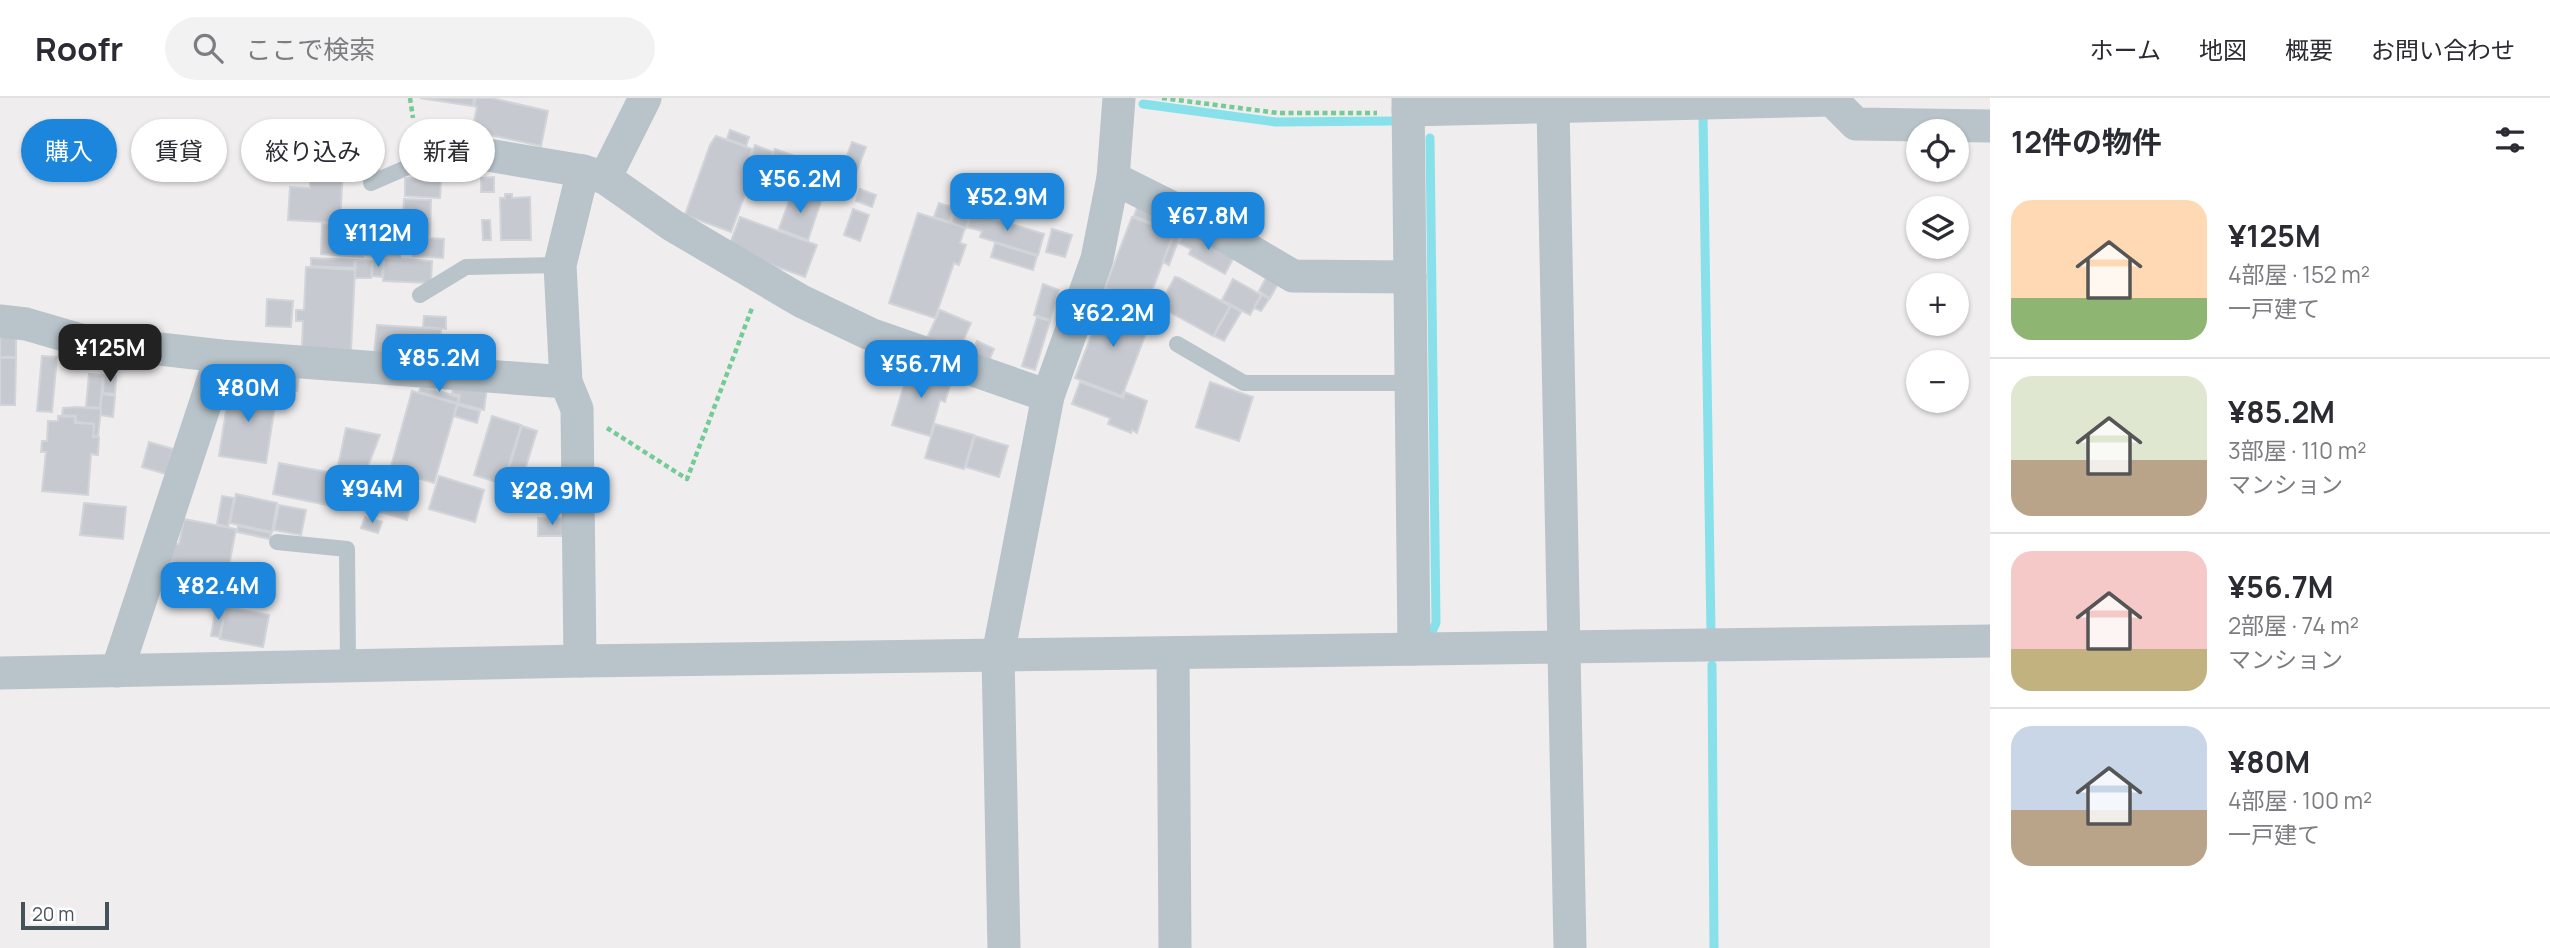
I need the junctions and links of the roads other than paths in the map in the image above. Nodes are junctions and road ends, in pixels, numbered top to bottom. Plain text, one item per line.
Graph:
1 (645, 98) edge
2 (1119, 98) edge
3 (1719, 100) edge
4 (1553, 106) junction
5 (1408, 107) edge
6 (1990, 126) edge
7 (495, 157) edge
8 (399, 171) edge
9 (594, 174) junction
10 (1113, 178) junction
11 (371, 183) dead end
12 (560, 265) junction
13 (1410, 277) junction
14 (420, 295) dead end
15 (0, 321) edge
16 (1177, 344) dead end
17 (221, 356) junction
18 (1411, 383) junction
19 (571, 395) junction
20 (1048, 396) junction
21 (277, 542) dead end
22 (1990, 641) edge
23 (1564, 647) junction
24 (1414, 649) junction
25 (1173, 653) junction
26 (998, 655) junction
27 (580, 661) junction
28 (348, 666) junction
29 (117, 671) junction
30 (0, 673) edge
31 (1004, 948) edge
32 (1175, 948) edge
33 (1570, 948) edge

1 - 9 street
2 - 10 street
3 - 4 street
3 - 6 street
4 - 5 street
4 - 23 street
5 - 13 street
7 - 9 street
8 - 11 lane
9 - 12 street
9 - 20 street
10 - 13 street
10 - 20 street
12 - 14 lane
12 - 19 street
13 - 18 street
15 - 17 street
16 - 18 lane
17 - 19 street
17 - 29 street
18 - 24 street
19 - 27 street
20 - 26 street
21 - 28 lane
22 - 23 street
23 - 24 street
23 - 33 street
24 - 25 street
25 - 26 street
25 - 32 street
26 - 27 street
26 - 31 street
27 - 28 street
28 - 29 street
29 - 30 street

